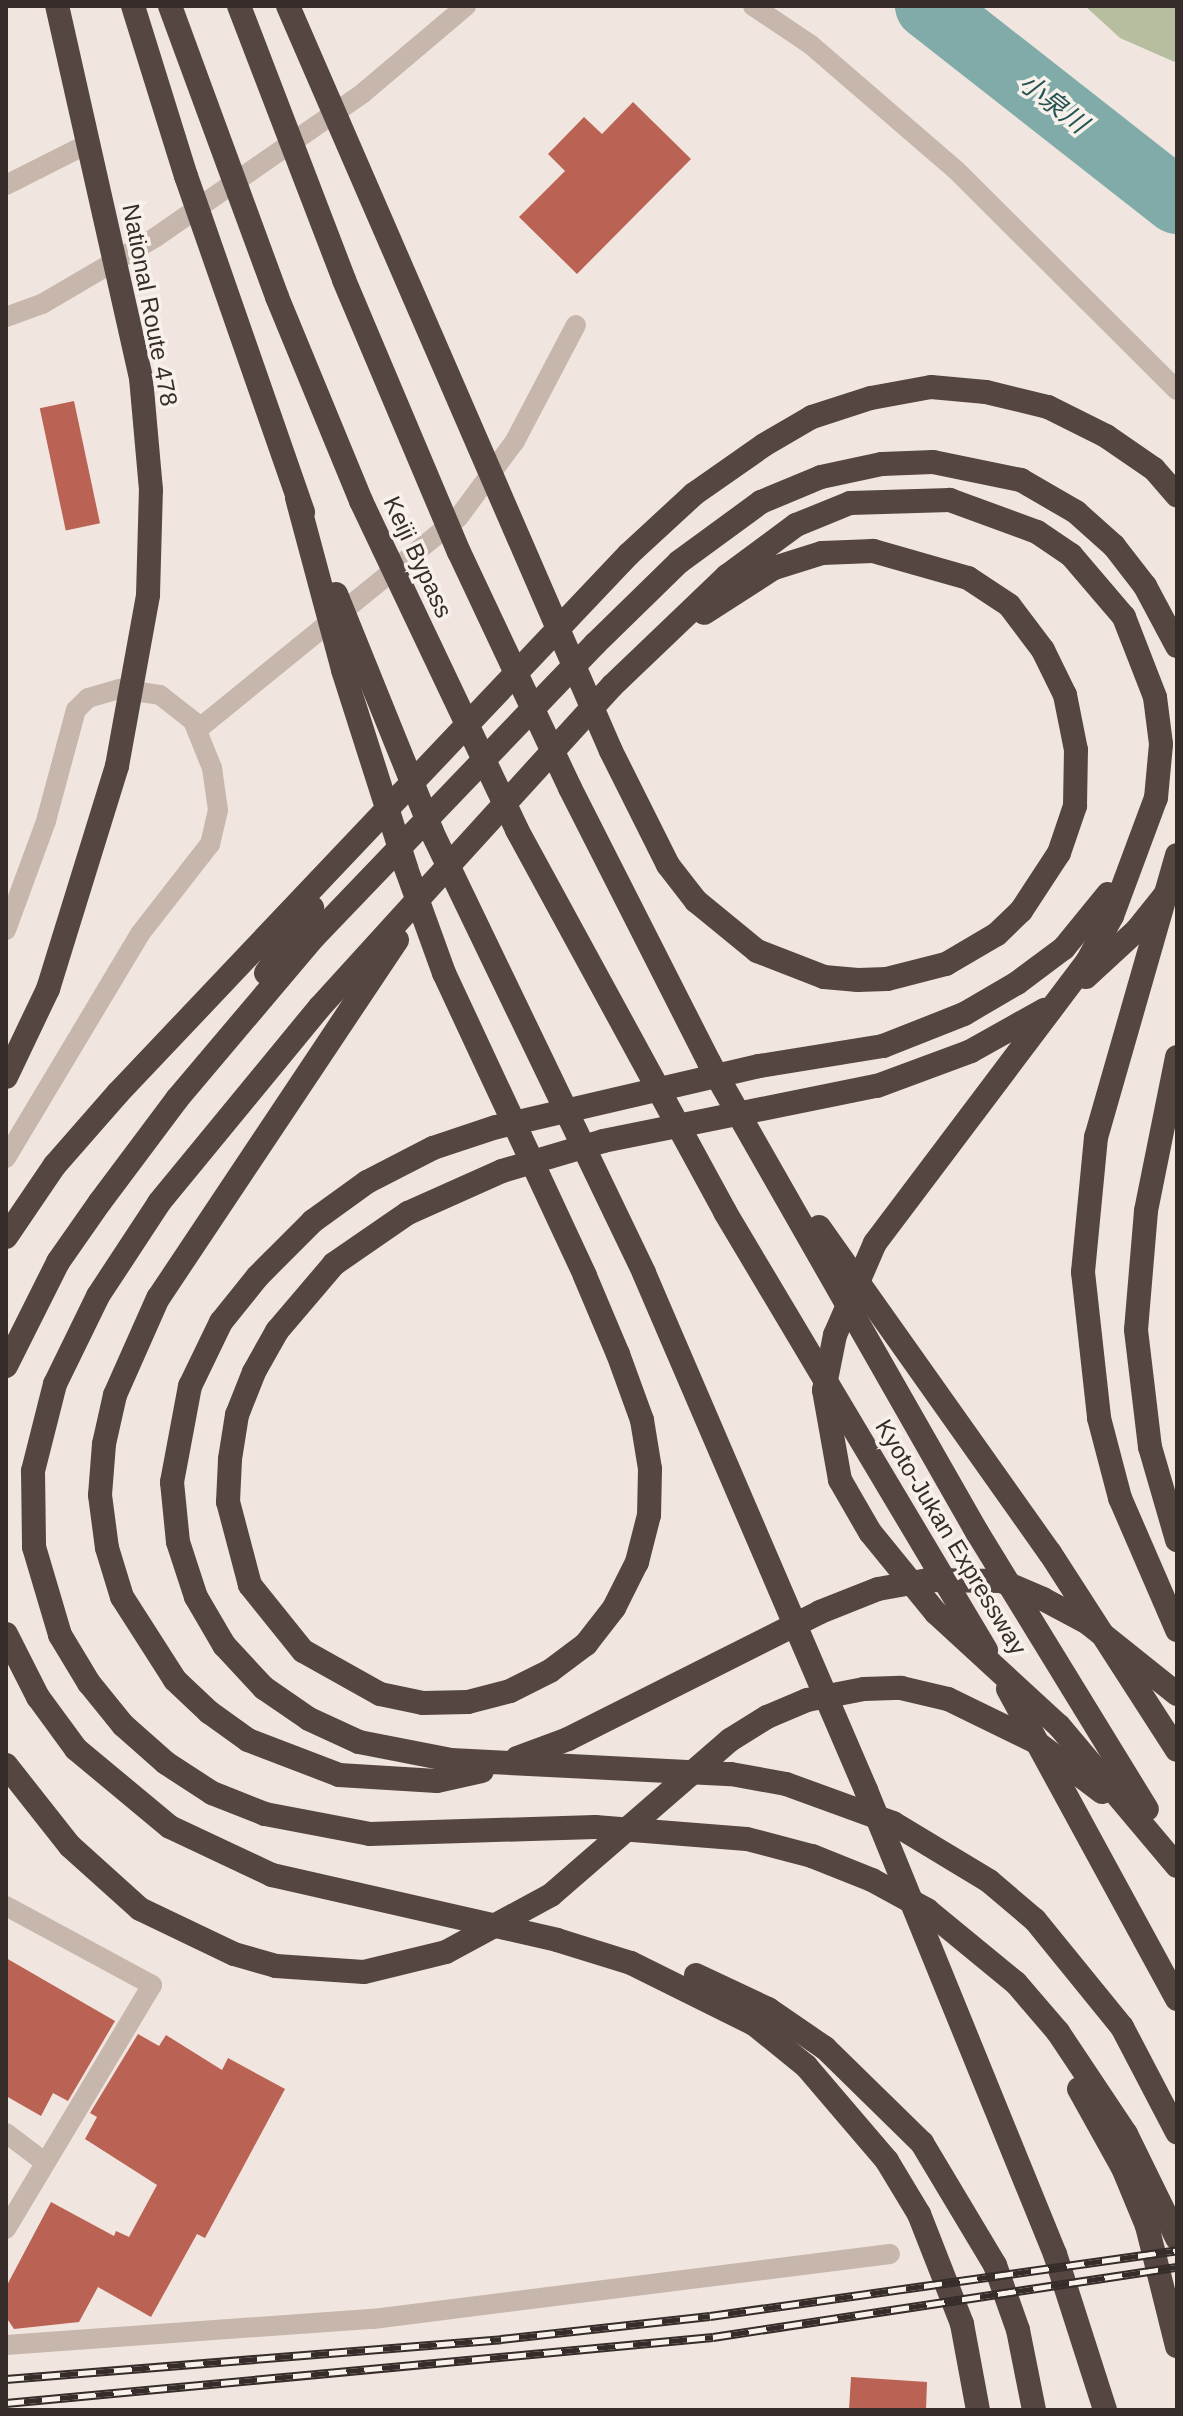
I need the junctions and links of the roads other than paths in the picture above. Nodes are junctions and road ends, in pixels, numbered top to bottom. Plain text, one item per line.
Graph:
1 (57, 6) edge
2 (133, 6) edge
3 (170, 6) edge
4 (239, 6) edge
5 (288, 6) edge
6 (466, 6) edge
7 (753, 6) edge
8 (89, 143) junction
9 (6, 185) edge
10 (6, 317) edge
11 (576, 325) dead end
12 (1177, 390) edge
13 (1177, 495) edge
14 (297, 498) junction
15 (655, 645) junction
16 (1177, 646) edge
17 (197, 730) junction
18 (364, 835) junction
19 (1144, 841) junction
20 (1177, 855) edge
21 (441, 874) junction
22 (1177, 880) edge
23 (6, 930) edge
24 (1177, 1057) edge
25 (709, 1062) junction
26 (6, 1077) edge
27 (727, 1093) joint
28 (177, 1099) junction
29 (669, 1107) joint
30 (6, 1158) edge
31 (6, 1237) edge
32 (6, 1366) edge
33 (1177, 1540) edge
34 (1177, 1630) edge
35 (6, 1634) edge
36 (1176, 1693) edge
37 (1177, 1750) edge
38 (6, 1765) edge
39 (1143, 1822) junction
40 (1177, 1859) edge
41 (1177, 1866) edge
42 (6, 1906) edge
43 (461, 1916) junction
44 (967, 1940) junction
45 (1177, 1999) edge
46 (1177, 2132) edge
47 (6, 2133) edge
48 (43, 2161) junction
49 (6, 2229) edge
50 (1177, 2238) edge
51 (890, 2254) dead end
52 (6, 2345) edge
53 (1177, 2346) edge
54 (978, 2410) edge
55 (1034, 2410) edge
56 (1105, 2410) edge

1 - 8 highway, National Route 478
2 - 14 highway
3 - 29 highway, Keiji Bypass
4 - 25 highway, Keiji Bypass
5 - 15 highway
6 - 10 street
7 - 12 street
8 - 9 street
8 - 26 highway, National Route 478
11 - 17 street
13 - 18 highway
14 - 22 highway
14 - 56 highway
15 - 19 highway
15 - 21 highway
16 - 28 highway
17 - 23 street
17 - 30 street
18 - 28 highway
18 - 31 highway
19 - 39 highway
19 - 46 highway
20 - 34 highway
21 - 36 highway
21 - 44 highway
24 - 33 highway
25 - 27 highway, Keiji Bypass
25 - 37 highway
27 - 40 highway, Kyoto-Jukan Expressway
28 - 32 highway
29 - 45 highway, Kyoto-Jukan Expressway
35 - 43 highway
38 - 39 highway
39 - 41 highway
42 - 48 street
43 - 54 highway
43 - 55 highway
44 - 50 highway
44 - 53 highway
47 - 48 street
48 - 49 street
51 - 52 street

